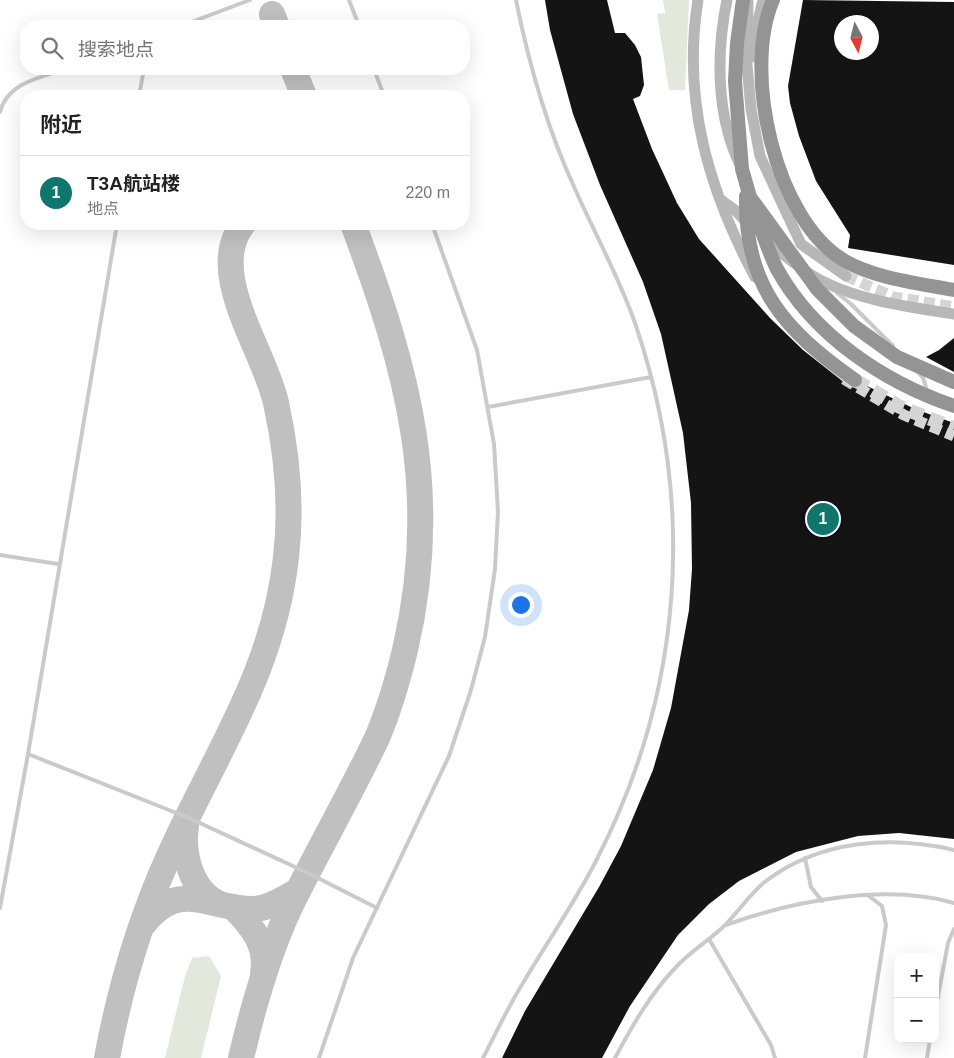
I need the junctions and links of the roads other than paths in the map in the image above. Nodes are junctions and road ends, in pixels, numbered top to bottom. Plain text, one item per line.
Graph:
1 (250, 0) edge
2 (349, 0) edge
3 (516, 0) edge
4 (698, 0) edge
5 (727, 0) edge
6 (743, 0) edge
7 (748, 0) edge
8 (763, 0) edge
9 (773, 0) edge
10 (197, 20) edge
11 (357, 20) edge
12 (49, 75) edge
13 (143, 75) edge
14 (376, 75) edge
15 (140, 90) edge
16 (382, 90) edge
17 (751, 109) junction
18 (0, 112) edge
19 (742, 169) junction
20 (748, 192) junction
21 (721, 200) junction
22 (116, 230) edge
23 (434, 230) edge
24 (846, 276) tunnel mouth
25 (821, 280) junction
26 (954, 290) edge
27 (954, 314) edge
28 (814, 354) dead end
29 (651, 377) junction
30 (856, 380) tunnel mouth
31 (954, 382) edge
32 (928, 405) dead end
33 (954, 406) edge
34 (488, 407) junction
35 (0, 555) edge
36 (58, 564) junction
37 (28, 754) junction
38 (954, 850) edge
39 (806, 858) junction
40 (867, 895) junction
41 (822, 901) junction
42 (954, 903) edge
43 (0, 908) edge
44 (377, 908) junction
45 (724, 926) junction
46 (954, 929) edge
47 (709, 939) junction
48 (938, 998) edge
49 (929, 1043) edge
50 (319, 1058) edge
51 (483, 1058) edge
52 (616, 1058) edge
53 (775, 1058) edge
54 (865, 1058) edge
55 (927, 1058) edge

1 - 10 lane
2 - 11 lane
3 - 29 lane
4 - 21 main road
5 - 19 main road
6 - 19 highway
7 - 17 main road
8 - 17 main road
9 - 26 highway
12 - 18 lane
13 - 15 lane
14 - 16 lane
17 - 24 main road
19 - 20 highway
20 - 30 highway
20 - 31 highway
20 - 33 highway
21 - 25 main road
21 - 28 main road
22 - 36 lane
23 - 34 lane
25 - 27 main road
25 - 32 lane
29 - 34 lane
29 - 51 lane
34 - 44 lane
35 - 36 lane
36 - 37 lane
37 - 43 lane
37 - 44 lane
38 - 39 lane
39 - 41 lane
39 - 45 lane
40 - 41 lane
40 - 42 lane
40 - 54 lane
41 - 45 lane
44 - 50 lane
45 - 47 lane
46 - 48 lane
47 - 52 lane
47 - 53 lane
49 - 55 lane

